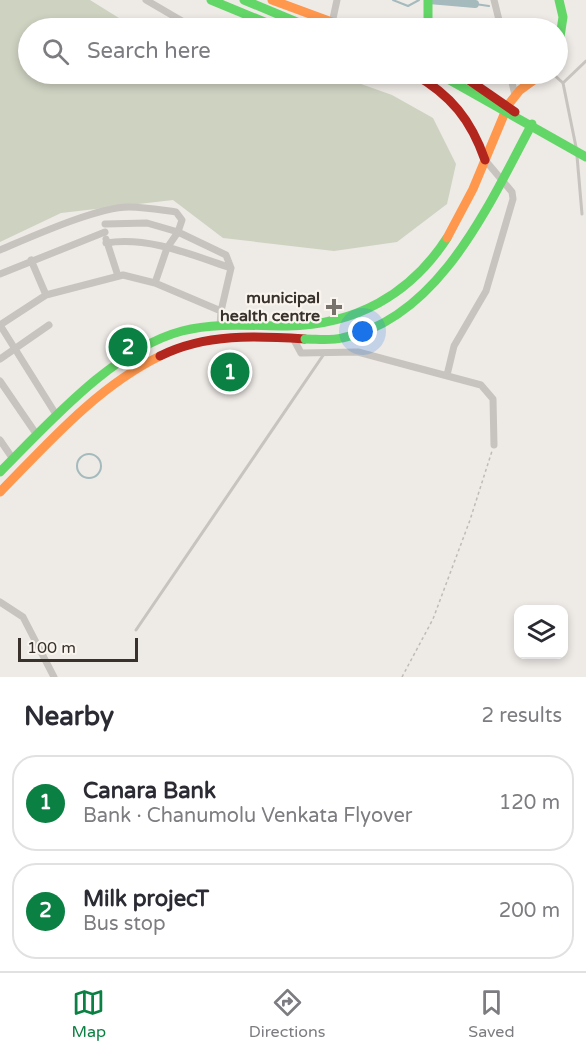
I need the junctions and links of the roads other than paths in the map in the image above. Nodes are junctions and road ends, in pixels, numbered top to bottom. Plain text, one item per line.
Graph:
1 (146, 0) edge
2 (212, 0) edge
3 (244, 0) edge
4 (272, 0) edge
5 (337, 0) edge
6 (428, 0) edge
7 (494, 0) edge
8 (559, 0) edge
9 (284, 3) edge
10 (177, 18) edge
11 (255, 18) edge
12 (287, 18) edge
13 (320, 18) edge
14 (333, 18) edge
15 (428, 18) edge
16 (498, 18) edge
17 (562, 18) edge
18 (586, 61) edge
19 (568, 78) edge
20 (434, 84) edge
21 (457, 84) edge
22 (474, 84) edge
23 (512, 84) edge
24 (529, 84) edge
25 (563, 84) edge
26 (515, 95) junction
27 (530, 123) junction
28 (586, 157) edge
29 (485, 160) junction
30 (104, 212) junction
31 (582, 214) dead end
32 (105, 224) junction
33 (105, 232) junction
34 (178, 232) junction
35 (106, 243) junction
36 (167, 248) junction
37 (0, 250) edge
38 (31, 260) junction
39 (231, 268) junction
40 (0, 274) edge
41 (118, 276) junction
42 (155, 283) junction
43 (46, 295) junction
44 (221, 311) junction
45 (49, 324) dead end
46 (0, 325) edge
47 (220, 326) junction
48 (293, 338) junction
49 (14, 348) junction
50 (324, 354) junction
51 (0, 359) edge
52 (447, 375) junction
53 (0, 381) edge
54 (57, 416) junction
55 (37, 435) junction
56 (0, 440) edge
57 (494, 445) road end
58 (13, 459) junction
59 (0, 472) edge
60 (0, 492) edge
61 (0, 602) edge
62 (136, 630) dead end
63 (54, 677) edge

1 - 10 street
2 - 11 street
3 - 12 street
4 - 9 street
5 - 14 street
6 - 15 street
7 - 16 street
8 - 17 street
9 - 13 street
18 - 19 lane
20 - 29 street
21 - 27 street, bridge
22 - 27 street, bridge
23 - 26 street
24 - 26 street
25 - 31 lane
26 - 29 street
27 - 28 street, bridge
27 - 48 street, bridge
29 - 47 street
29 - 52 street
30 - 32 street
30 - 34 street
30 - 37 street
32 - 33 street
32 - 34 street
33 - 35 street
33 - 38 street
34 - 36 street
34 - 39 street
35 - 36 street
35 - 41 street
36 - 39 street
36 - 42 street
38 - 40 street
38 - 43 street
39 - 44 street
41 - 42 street
41 - 43 street
42 - 44 street
43 - 46 street
44 - 47 street
45 - 49 street
46 - 49 street
47 - 54 street
48 - 50 street
48 - 60 street
49 - 51 street
49 - 54 street
50 - 52 street
50 - 62 lane
52 - 57 street
53 - 55 street
54 - 55 street
55 - 58 street
56 - 58 street
58 - 59 street
61 - 63 street

